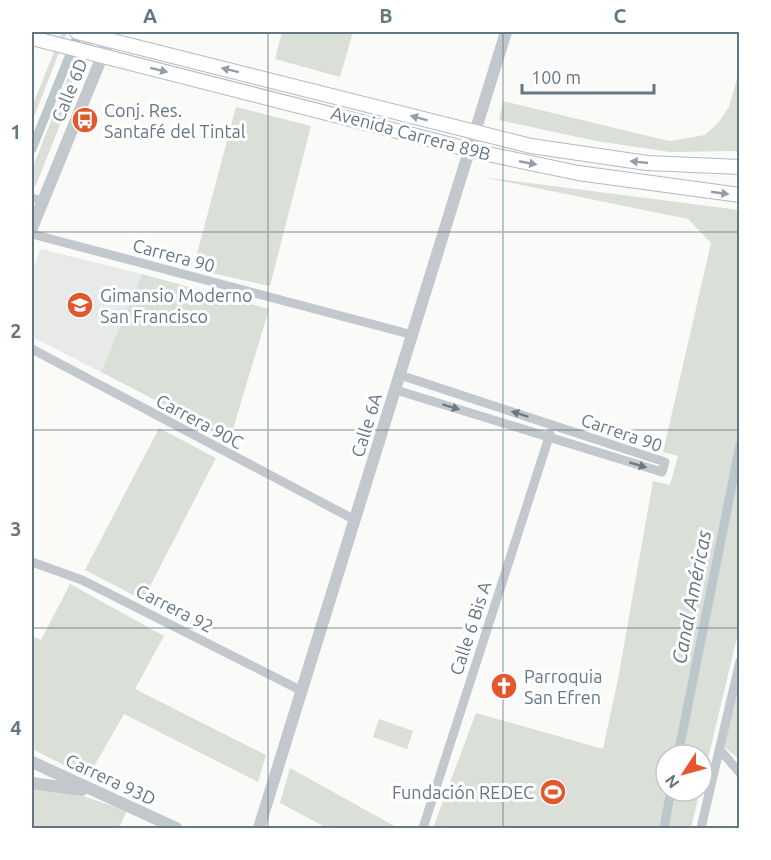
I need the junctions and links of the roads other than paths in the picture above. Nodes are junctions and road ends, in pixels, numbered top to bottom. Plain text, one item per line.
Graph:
1 (77, 32) edge
2 (506, 32) edge
3 (111, 36) edge
4 (32, 38) edge
5 (102, 56) junction
6 (476, 132) junction
7 (471, 150) junction
8 (740, 167) edge
9 (740, 195) edge
10 (37, 199) edge
11 (32, 228) edge
12 (32, 234) edge
13 (412, 335) junction
14 (32, 349) edge
15 (400, 375) junction
16 (396, 390) junction
17 (552, 425) junction
18 (548, 437) junction
19 (355, 520) junction
20 (32, 562) edge
21 (740, 661) edge
22 (302, 691) junction
23 (720, 750) junction
24 (32, 762) edge
25 (740, 772) edge
26 (32, 783) edge
27 (95, 792) junction
28 (176, 828) edge
29 (259, 828) edge
30 (423, 828) edge
31 (701, 828) edge

1 - 3 main road, Avenida Carrera 89B
2 - 6 street, Calle 6A
3 - 5 street, Calle 6D
6 -> 3 main road, Avenida Carrera 89B
4 - 5 main road, Avenida Carrera 89B
5 -> 7 main road, Avenida Carrera 89B
5 - 10 street, Calle 6D
6 - 7 street, Calle 6A
8 -> 6 main road, Avenida Carrera 89B
7 -> 9 main road, Avenida Carrera 89B
7 - 13 street, Calle 6A
10 - 11 street, Calle 6D
12 - 13 street, Carrera 90
13 - 15 street, Calle 6A
14 - 19 street, Carrera 90C
15 - 16 street, Calle 6A
17 -> 15 street, Carrera 90
16 -> 18 street, Carrera 90
16 - 19 street, Calle 6A
17 - 18 street, Calle 6 Bis A
18 -> 17 street, Carrera 90
18 - 30 street, Calle 6 Bis A
19 - 22 street, Calle 6A
20 - 22 street, Carrera 92
21 - 23 street
22 - 29 street, Calle 6A
23 - 25 street
23 - 31 street
24 - 27 street, Carrera 93D
26 - 27 street
27 - 28 street, Carrera 93D

